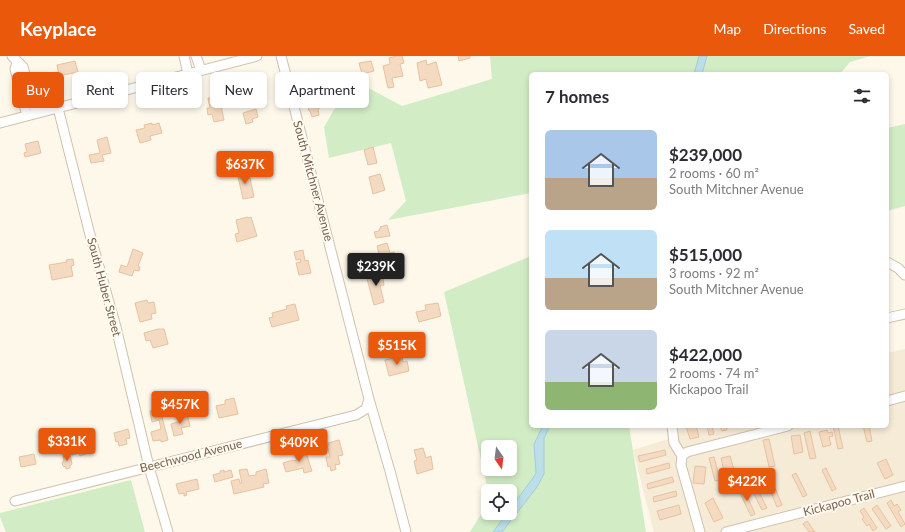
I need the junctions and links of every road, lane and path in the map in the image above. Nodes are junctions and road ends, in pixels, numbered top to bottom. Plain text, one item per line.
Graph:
1 (184, 56) edge
2 (196, 56) edge
3 (257, 56) edge
4 (281, 56) edge
5 (15, 59) edge
6 (201, 70) junction
7 (188, 72) edge
8 (194, 72) edge
9 (136, 88) edge
10 (64, 106) edge
11 (58, 108) joint
12 (32, 114) junction
13 (0, 123) edge
14 (889, 263) edge
15 (905, 275) edge
16 (905, 314) edge
17 (889, 318) edge
18 (905, 396) edge
19 (369, 399) junction
20 (889, 400) edge
21 (672, 428) edge
22 (780, 428) edge
23 (682, 456) junction
24 (149, 466) junction
25 (905, 486) edge
26 (15, 501) dead end
27 (168, 532) edge
28 (406, 532) edge
29 (700, 532) edge
30 (726, 532) edge

1 - 7 street
2 - 6 street
3 - 6 street
4 - 19 street, South Mitchner Avenue
5 - 12 street
6 - 8 street
9 - 10 street
11 - 12 street
11 - 24 street, South Huber Street
12 - 13 street
14 - 15 street
16 - 17 street
18 - 20 street
19 - 24 street, Beechwood Avenue
19 - 28 street, South Mitchner Avenue
21 - 23 street
22 - 23 street
23 - 29 street
24 - 26 street, Beechwood Avenue
24 - 27 street, South Huber Street
25 - 30 street, Kickapoo Trail

